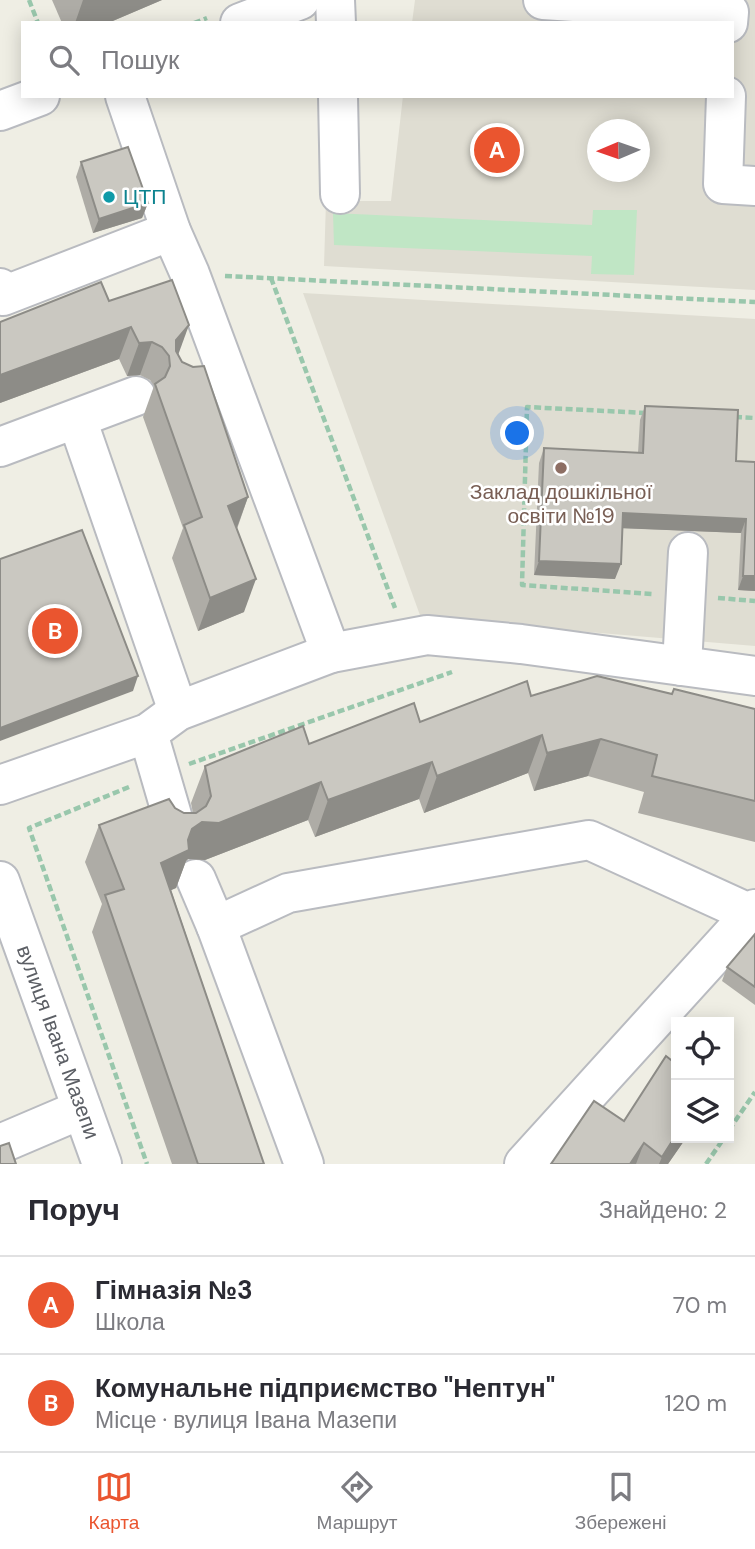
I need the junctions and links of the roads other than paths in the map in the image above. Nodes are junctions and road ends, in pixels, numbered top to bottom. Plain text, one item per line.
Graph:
1 (300, 0) edge
2 (335, 0) edge
3 (543, 0) edge
4 (245, 21) edge
5 (335, 21) edge
6 (729, 21) edge
7 (35, 98) edge
8 (126, 98) edge
9 (338, 98) edge
10 (726, 98) edge
11 (0, 111) edge
12 (755, 186) edge
13 (340, 194) dead end
14 (171, 231) junction
15 (1, 294) edge
16 (222, 367) junction
17 (185, 378) edge
18 (136, 397) dead end
19 (77, 419) junction
20 (0, 447) edge
21 (688, 552) dead end
22 (331, 653) junction
23 (682, 666) junction
24 (755, 676) edge
25 (163, 722) junction
26 (0, 785) edge
27 (176, 829) edge
28 (196, 879) dead end
29 (0, 881) edge
30 (753, 912) edge
31 (216, 926) junction
32 (82, 1109) junction
33 (0, 1144) edge
34 (102, 1164) edge
35 (304, 1164) edge
36 (524, 1164) edge

1 - 4 street
2 - 5 street
3 - 6 street
7 - 11 street
8 - 14 street
9 - 13 street
10 - 12 street
14 - 15 street
14 - 16 street
16 - 17 street
16 - 22 street
18 - 19 street
19 - 20 street
19 - 25 street
21 - 23 street
22 - 23 street
22 - 25 street
23 - 24 street
25 - 26 street
25 - 27 street
28 - 31 street
29 - 32 street, вулиця Івана Мазепи
30 - 31 street
30 - 36 street
31 - 35 street
32 - 33 street
32 - 34 street, вулиця Івана Мазепи

